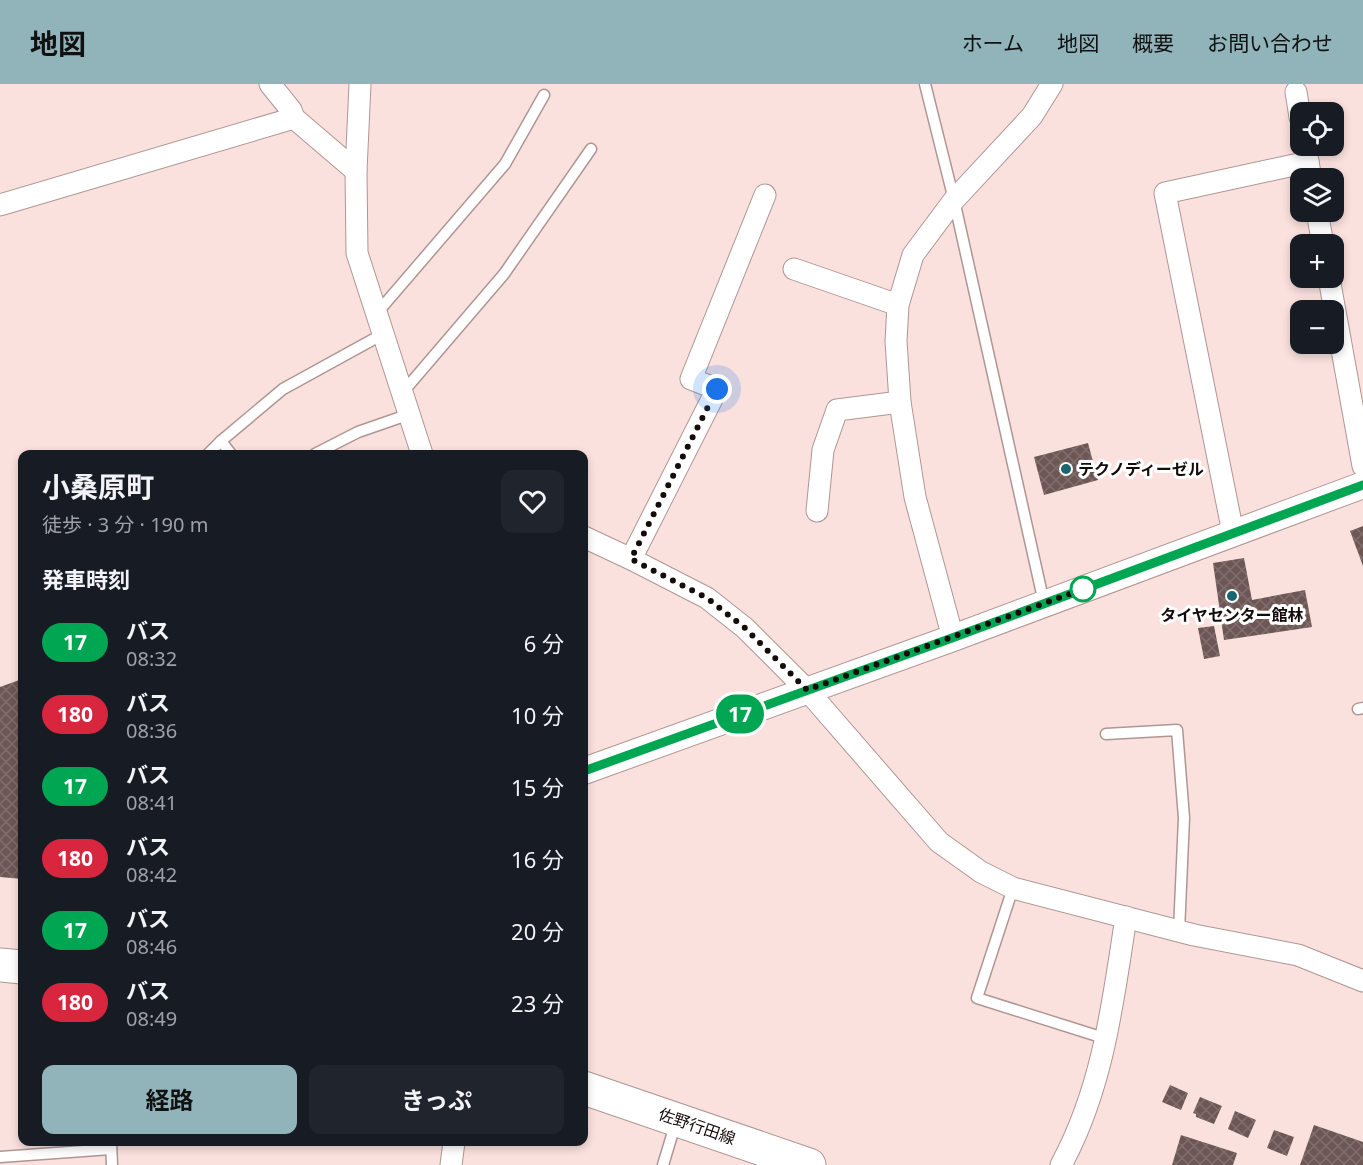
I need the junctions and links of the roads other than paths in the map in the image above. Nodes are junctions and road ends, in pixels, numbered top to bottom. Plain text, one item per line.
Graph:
1 (270, 84) edge
2 (360, 84) edge
3 (925, 84) edge
4 (1052, 84) edge
5 (1296, 92) dead end
6 (544, 95) dead end
7 (1298, 102) edge
8 (294, 118) junction
9 (591, 149) dead end
10 (1308, 162) edge
11 (356, 171) junction
12 (765, 195) dead end
13 (954, 200) junction
14 (0, 205) edge
15 (794, 269) dead end
16 (1331, 288) edge
17 (898, 305) junction
18 (376, 313) junction
19 (383, 334) junction
20 (403, 392) junction
21 (900, 402) junction
22 (410, 414) junction
23 (221, 441) junction
24 (212, 450) edge
25 (228, 450) edge
26 (323, 450) edge
27 (421, 450) edge
28 (1363, 466) edge
29 (1363, 485) edge
30 (817, 511) dead end
31 (1233, 533) junction
32 (588, 539) edge
33 (631, 559) junction
34 (1044, 604) junction
35 (952, 638) junction
36 (807, 690) junction
37 (1106, 734) dead end
38 (588, 770) edge
39 (1013, 888) junction
40 (1126, 917) junction
41 (1179, 931) junction
42 (0, 965) edge
43 (18, 967) edge
44 (1363, 981) edge
45 (1107, 1039) junction
46 (588, 1089) edge
47 (677, 1119) junction
48 (102, 1146) edge
49 (111, 1146) edge
50 (453, 1146) edge
51 (0, 1157) edge
52 (112, 1165) edge
53 (451, 1165) edge
54 (663, 1165) edge
55 (809, 1165) edge
56 (1061, 1165) edge

1 - 8 street
2 - 11 street
3 - 13 lane
4 - 13 street
5 - 7 street
6 - 18 lane
8 - 11 street
8 - 14 street
9 - 20 lane
10 - 31 street
11 - 18 street
12 - 33 street
13 - 17 street
13 - 34 lane
15 - 17 street
16 - 28 street
17 - 21 street
18 - 19 street
19 - 20 street
19 - 23 lane
20 - 22 street
21 - 30 street
21 - 35 street
22 - 26 lane
22 - 27 street
23 - 24 lane
23 - 25 lane
29 - 31 street
31 - 34 street
32 - 33 street
33 - 36 street
34 - 35 street
35 - 36 street
36 - 38 street
36 - 39 street
37 - 41 lane
39 - 40 street
39 - 45 lane
40 - 41 street
40 - 45 street
41 - 44 street
42 - 43 main road
45 - 56 street
46 - 47 main road, 佐野行田線
47 - 54 lane
47 - 55 main road, 佐野行田線
48 - 51 lane
49 - 52 lane
50 - 53 street

